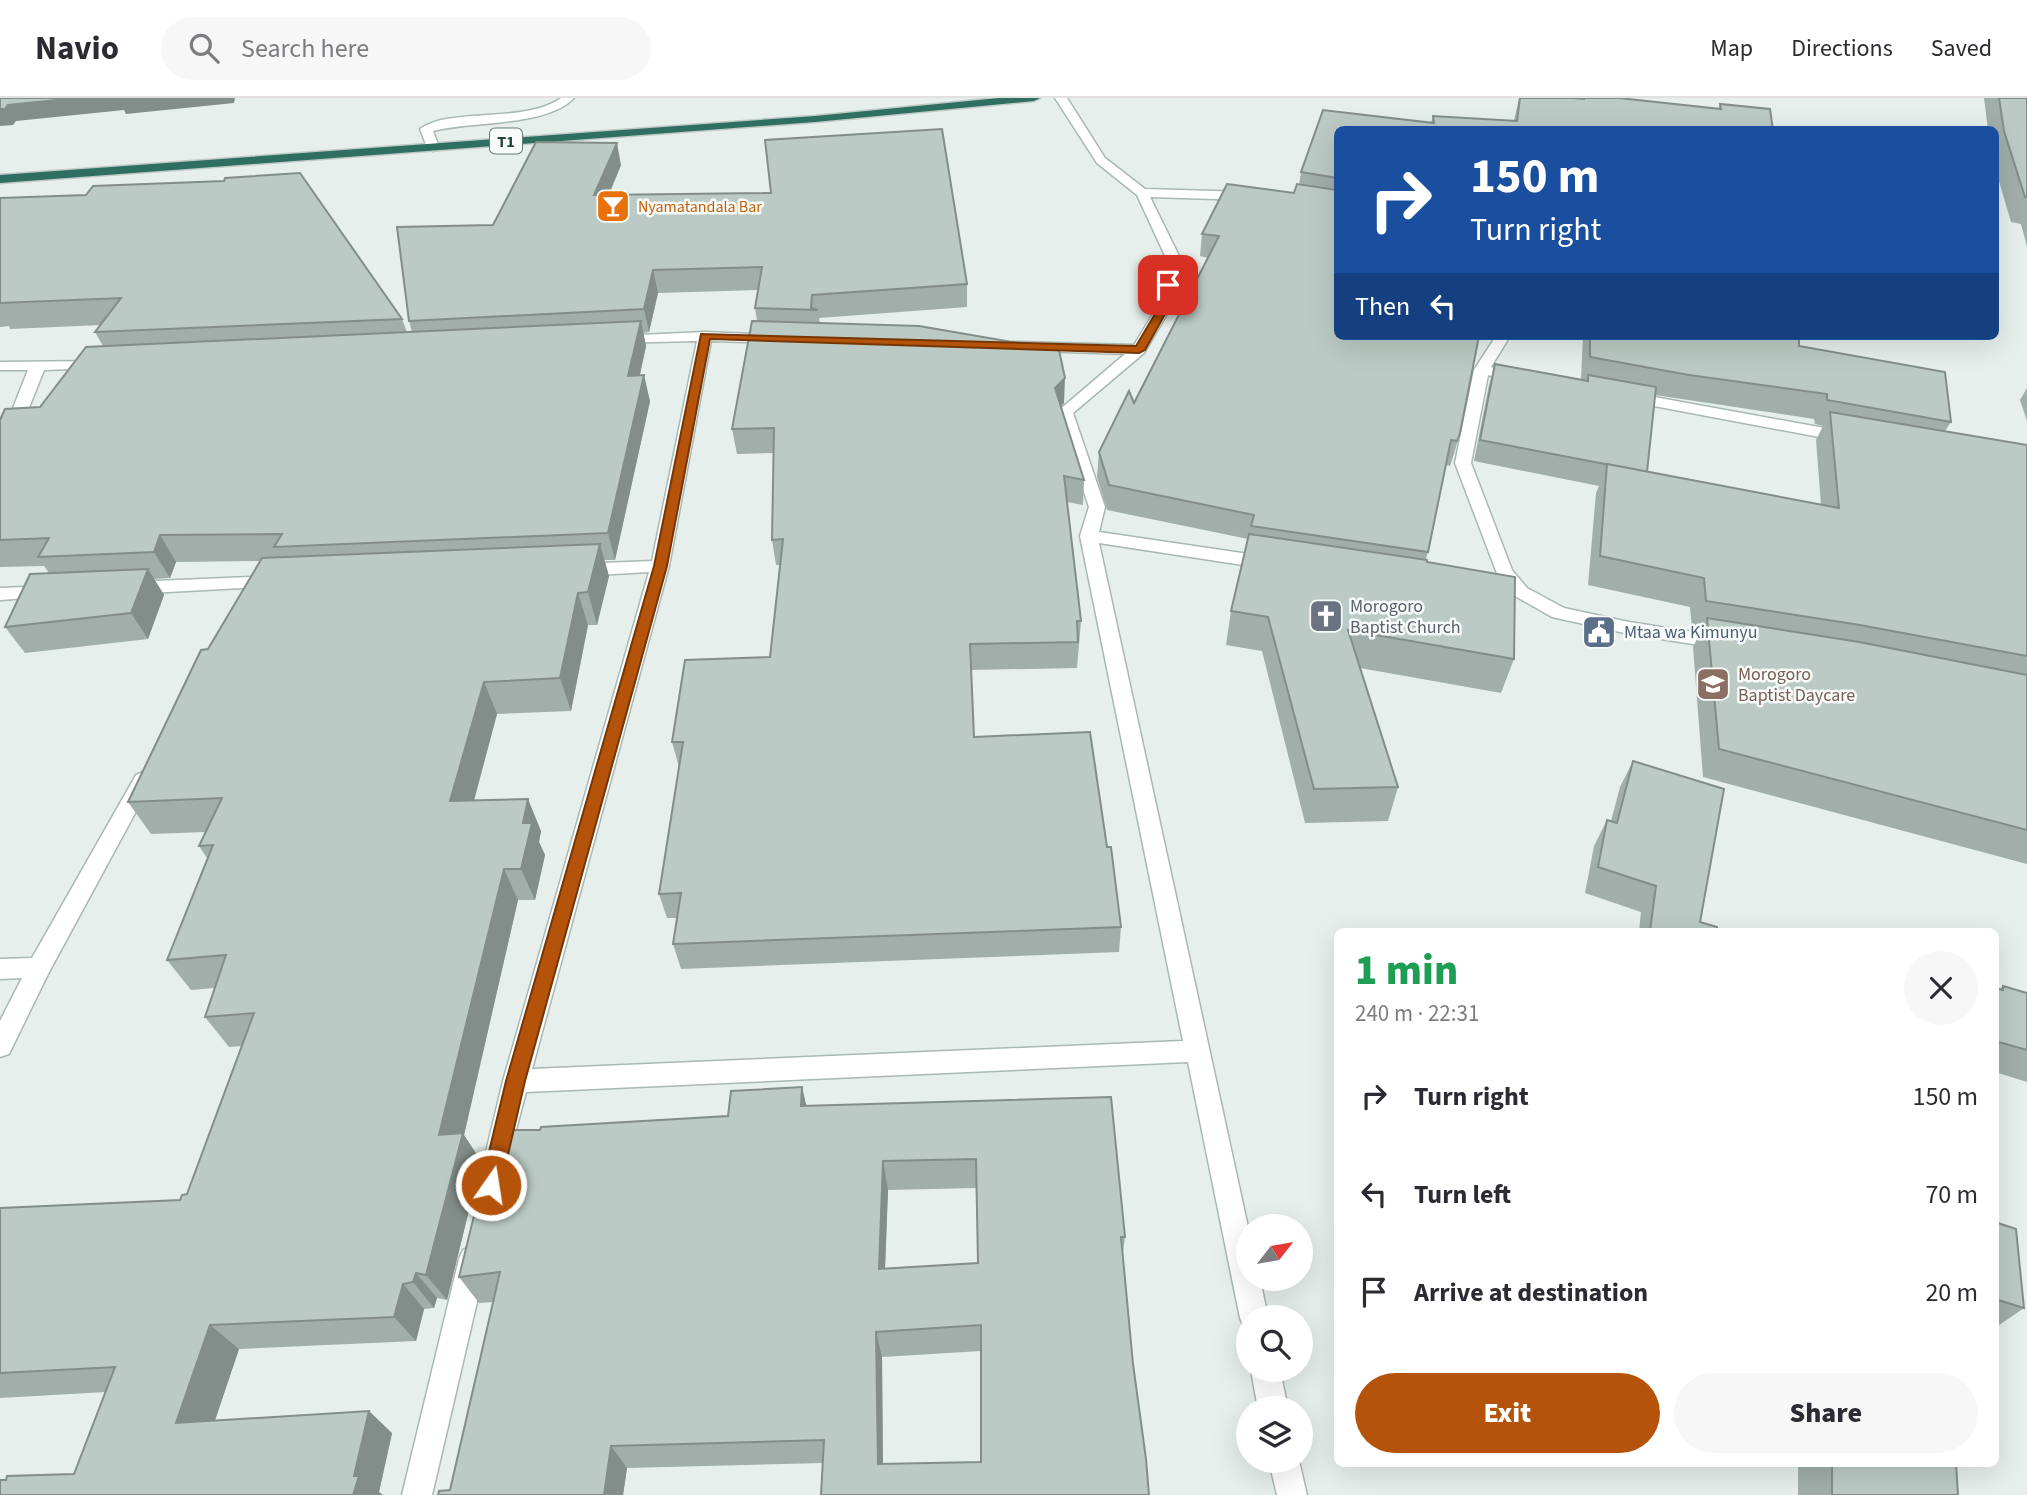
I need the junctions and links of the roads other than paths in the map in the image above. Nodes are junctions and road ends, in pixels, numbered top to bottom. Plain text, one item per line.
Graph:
1 (568, 98) edge
2 (1034, 98) edge
3 (1061, 98) edge
4 (1011, 100) edge
5 (433, 147) junction
6 (0, 179) edge
7 (1142, 193) junction
8 (1262, 197) edge
9 (705, 336) junction
10 (786, 340) edge
11 (1501, 340) edge
12 (603, 341) edge
13 (991, 345) edge
14 (1139, 350) junction
15 (38, 365) junction
16 (115, 365) edge
17 (0, 366) edge
18 (1482, 370) junction
19 (1509, 375) edge
20 (1604, 393) edge
21 (1863, 440) edge
22 (0, 461) edge
23 (1089, 537) junction
24 (1282, 565) edge
25 (660, 566) junction
26 (564, 570) edge
27 (289, 582) edge
28 (261, 583) junction
29 (110, 589) edge
30 (69, 591) edge
31 (1496, 592) edge
32 (1521, 592) junction
33 (0, 594) edge
34 (248, 605) edge
35 (1749, 647) edge
36 (152, 764) edge
37 (39, 968) junction
38 (0, 969) edge
39 (0, 1046) edge
40 (1196, 1051) junction
41 (516, 1081) junction
42 (493, 1175) edge
43 (477, 1241) edge
44 (1251, 1305) edge
45 (1287, 1473) edge
46 (416, 1495) edge
47 (1292, 1495) edge

1 - 5 street
2 - 4 highway, T1
3 - 7 street
4 - 5 highway, T1
5 - 6 highway, T1
7 - 8 street
7 - 14 street
9 - 10 street
9 - 12 street
9 - 25 street
11 - 18 street
13 - 14 street
14 - 23 street
15 - 16 street
15 - 17 street
15 - 22 street
18 - 19 street
18 - 32 street
20 - 21 street
23 - 24 street
23 - 40 street
25 - 26 street
25 - 41 street
27 - 28 street
28 - 29 street
28 - 34 street
30 - 33 street
31 - 32 street
32 - 35 street
36 - 37 street
37 - 38 street
37 - 39 street
40 - 41 street
40 - 44 street
41 - 42 street
43 - 46 street
45 - 47 street

